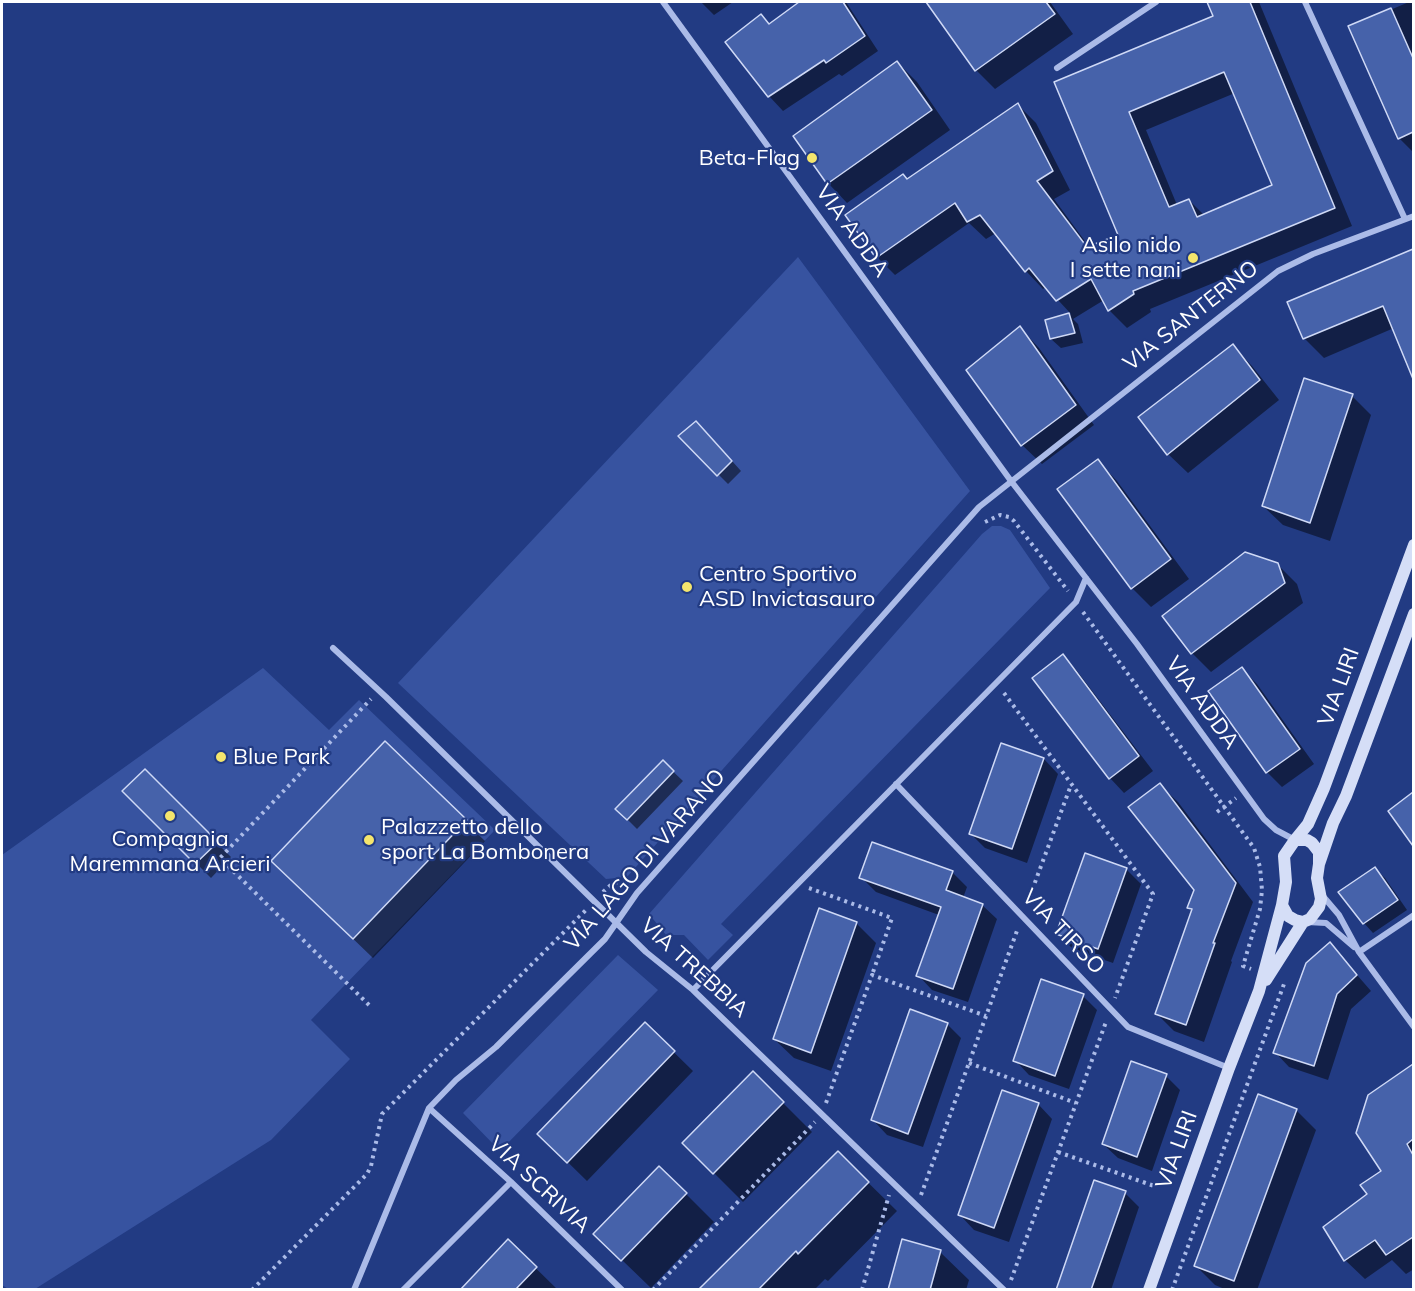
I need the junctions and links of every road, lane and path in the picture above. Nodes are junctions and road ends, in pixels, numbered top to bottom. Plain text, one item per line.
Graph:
1 (663, 2) edge
2 (1156, 2) edge
3 (1305, 2) edge
4 (1058, 68) dead end
5 (1413, 216) edge
6 (1405, 219) junction
7 (1011, 481) junction
8 (1000, 515) dead end
9 (1413, 545) edge
10 (1086, 578) junction
11 (1076, 602) junction
12 (1413, 614) edge
13 (333, 648) dead end
14 (379, 691) junction
15 (896, 784) junction
16 (1071, 784) dead end
17 (1225, 807) junction
18 (1217, 812) dead end
19 (1295, 840) junction
20 (1319, 864) junction
21 (798, 884) junction
22 (1320, 891) junction
23 (1282, 905) junction
24 (1413, 915) edge
25 (1023, 916) junction
26 (617, 921) junction
27 (1303, 922) junction
28 (1359, 952) junction
29 (1243, 966) dead end
30 (872, 975) dead end
31 (1281, 979) dead end
32 (693, 990) junction
33 (1259, 991) junction
34 (369, 1005) dead end
35 (1413, 1027) edge
36 (969, 1063) junction
37 (1229, 1068) junction
38 (1077, 1103) dead end
39 (429, 1108) junction
40 (1058, 1152) dead end
41 (511, 1182) junction
42 (893, 1182) junction
43 (1157, 1187) dead end
44 (917, 1205) junction
45 (354, 1290) edge
46 (403, 1290) edge
47 (622, 1290) edge
48 (862, 1290) edge
49 (1004, 1290) edge
50 (1149, 1290) edge
51 (1172, 1290) edge

1 - 7 street, VIA ADDA
2 - 4 street
3 - 6 street
5 - 6 street, VIA SANTERNO
6 - 7 street, VIA SANTERNO
7 - 10 street, VIA ADDA
7 - 26 street, VIA LAGO DI VARANO
8 - 11 path
9 - 19 main road, VIA LIRI
10 - 11 street
10 - 19 street, VIA ADDA
11 - 15 street
11 - 17 path
12 - 20 main road, VIA LIRI
13 - 14 street, VIA TREBBIA
14 - 26 street, VIA TREBBIA
14 - 34 path
15 - 21 street
15 - 25 street, VIA TIRSO
16 - 25 path
17 - 18 path
17 - 29 path
19 - 20 main road, VIA LIRI
19 - 23 main road, VIA LIRI
20 - 22 main road, VIA LIRI
21 - 30 path
21 - 32 street
22 - 27 main road, VIA LIRI
22 - 28 street
23 - 27 main road
23 - 33 main road, VIA LIRI
24 - 28 street
25 - 36 path
25 - 37 street, VIA TIRSO
26 - 32 street, VIA TREBBIA
26 - 39 street, VIA LAGO DI VARANO
27 - 28 street
27 - 33 main road, VIA LIRI
28 - 35 street
31 - 51 path
32 - 42 street, VIA TREBBIA
33 - 37 main road, VIA LIRI
36 - 38 path
36 - 44 path
37 - 50 main road, VIA LIRI
39 - 41 street, VIA SCRIVIA
39 - 45 street, VIA LAGO DI VARANO
40 - 43 path
41 - 46 street
41 - 47 street, VIA SCRIVIA
42 - 44 street, VIA TREBBIA
42 - 48 path
44 - 49 street, VIA TREBBIA

